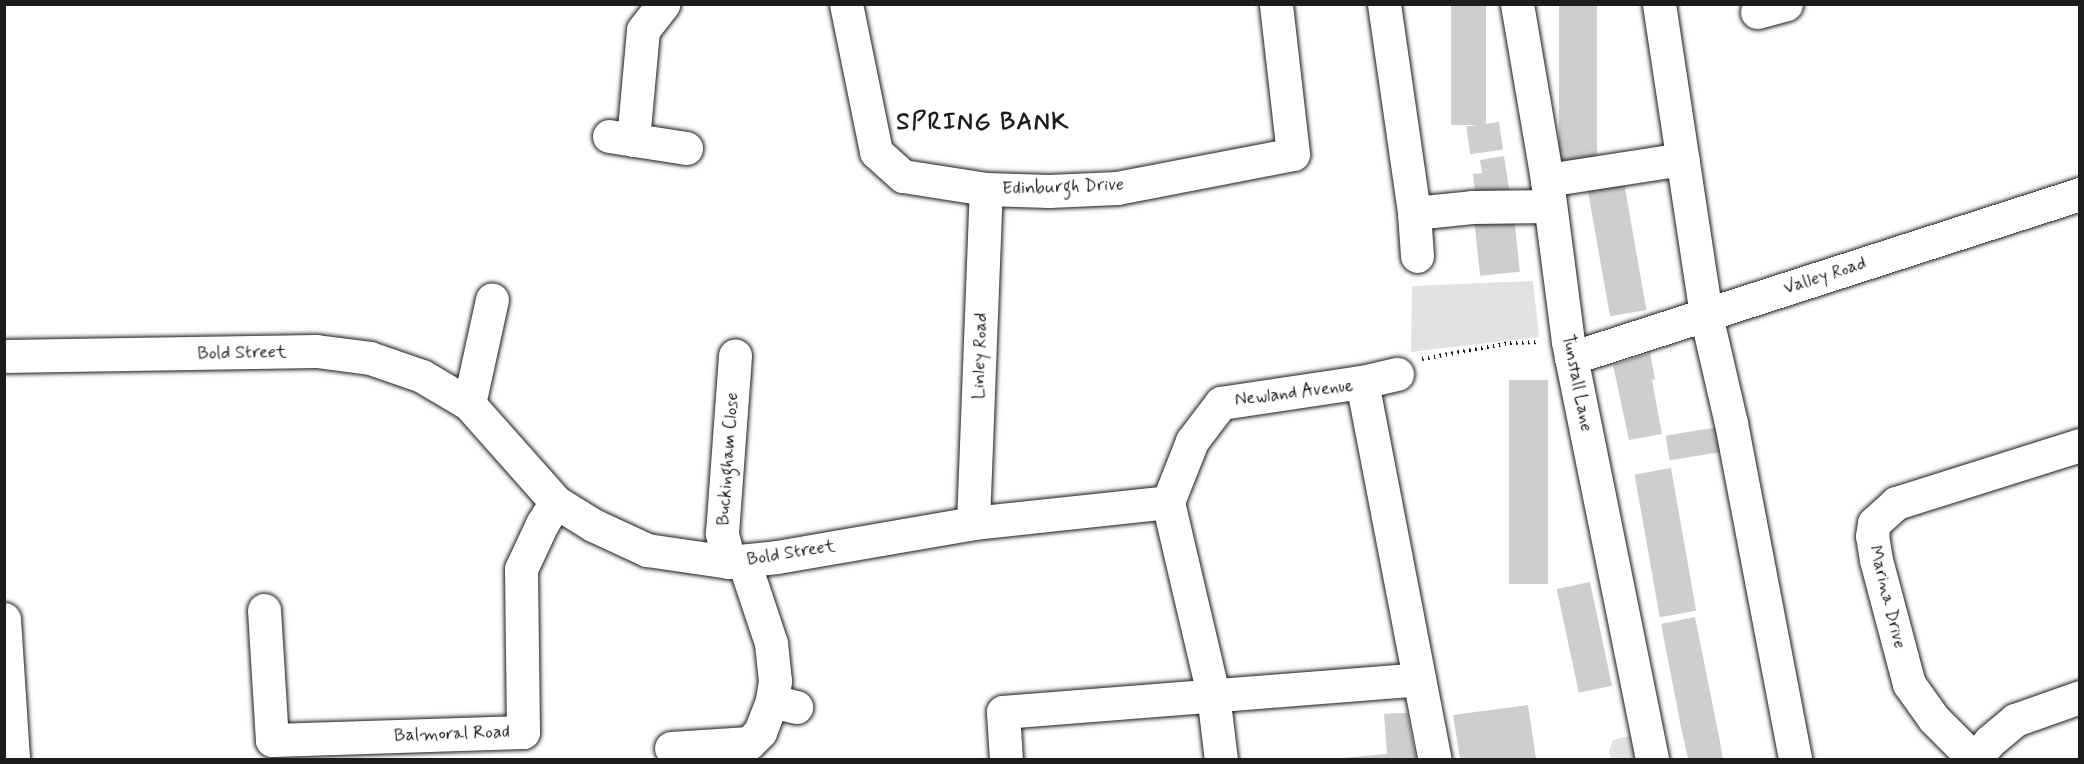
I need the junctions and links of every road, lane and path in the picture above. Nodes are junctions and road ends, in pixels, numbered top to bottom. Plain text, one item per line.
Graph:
1 (663, 4) edge
2 (846, 4) edge
3 (1276, 4) edge
4 (1384, 4) edge
5 (1517, 4) edge
6 (1659, 4) edge
7 (686, 148) dead end
8 (1682, 159) junction
9 (986, 189) junction
10 (1548, 193) junction
11 (2079, 194) edge
12 (1414, 213) junction
13 (1417, 256) dead end
14 (492, 299) dead end
15 (1706, 315) junction
16 (1569, 350) junction
17 (735, 355) dead end
18 (4, 356) edge
19 (1397, 374) joint
20 (1362, 382) junction
21 (469, 404) junction
22 (2079, 445) edge
23 (556, 502) junction
24 (1168, 502) junction
25 (973, 523) junction
26 (736, 562) junction
27 (264, 610) dead end
28 (4, 620) edge
29 (1419, 679) junction
30 (1213, 694) junction
31 (2079, 697) edge
32 (670, 748) dead end
33 (13, 759) edge
34 (1006, 759) edge
35 (1221, 759) edge
36 (1434, 759) edge
37 (1652, 759) edge
38 (1795, 759) edge
39 (1974, 759) edge

1 - 7 street
2 - 9 street, Edinburgh Drive
3 - 9 street, Edinburgh Drive
4 - 12 street
5 - 10 street, Tunstall Lane
6 - 8 street
8 - 10 street
8 - 15 street
9 - 25 street, Linley Road
10 - 12 street
10 - 16 street, Tunstall Lane
11 - 15 street, Valley Road
12 - 13 street
14 - 21 street
15 - 16 street, Valley Road
15 - 38 street
16 - 19 path
16 - 37 street, Tunstall Lane
17 - 26 street, Buckingham Close
18 - 21 street, Bold Street
19 - 20 street
20 - 24 street, Newland Avenue
20 - 29 street, Newland Avenue
21 - 23 street, Bold Street
22 - 39 street, Marina Drive
23 - 26 street, Bold Street
23 - 27 street, Balmoral Road
24 - 25 street, Bold Street
24 - 30 street
25 - 26 street, Bold Street
26 - 32 street, Buckingham Close
28 - 33 street
29 - 30 street
29 - 36 street, Newland Avenue
30 - 34 street
30 - 35 street
31 - 39 street

